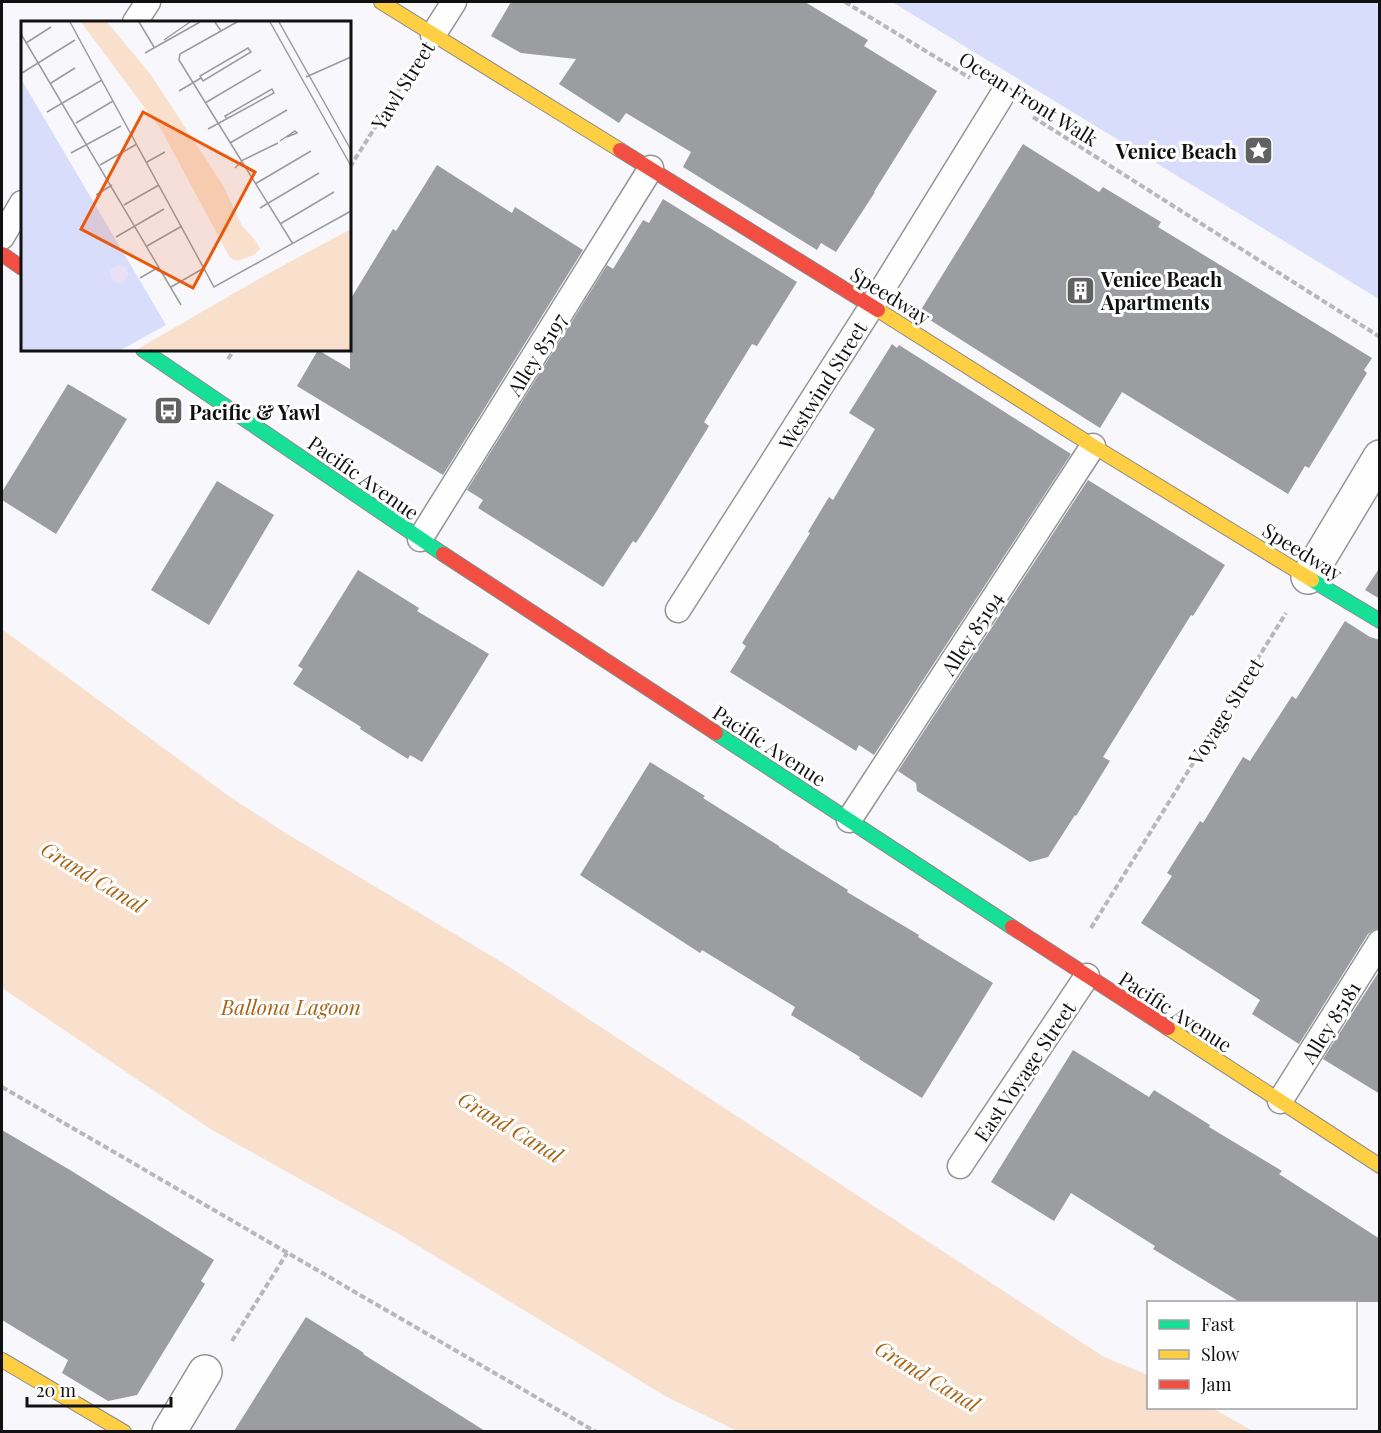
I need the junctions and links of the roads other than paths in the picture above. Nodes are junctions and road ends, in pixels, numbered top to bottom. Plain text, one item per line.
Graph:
1 (148, 2) edge
2 (381, 2) edge
3 (454, 2) edge
4 (136, 21) edge
5 (433, 35) junction
6 (1001, 97) road end
7 (651, 168) junction
8 (21, 205) edge
9 (2, 237) edge
10 (2, 254) edge
11 (21, 267) edge
12 (872, 306) junction
13 (144, 351) edge
14 (1092, 446) junction
15 (1380, 457) edge
16 (420, 539) junction
17 (1308, 577) junction
18 (678, 610) dead end
19 (1380, 621) edge
20 (849, 820) junction
21 (1380, 942) edge
22 (1078, 970) junction
23 (1280, 1101) junction
24 (960, 1166) dead end
25 (1380, 1166) edge
26 (2, 1360) edge
27 (206, 1372) road end
28 (124, 1431) edge
29 (169, 1431) edge

1 - 4 lane
2 - 5 street, Speedway
3 - 5 lane, Yawl Street
5 - 7 street, Speedway
6 - 12 lane, Westwind Street
7 - 12 street, Speedway
7 - 16 lane, Alley 85197
8 - 9 lane
10 - 11 street
12 - 14 street, Speedway
12 - 18 lane, Westwind Street
13 - 16 street, Pacific Avenue
14 - 17 street, Speedway
14 - 20 lane, Alley 85194
15 - 17 street
16 - 20 street, Pacific Avenue
17 - 19 street, Speedway
20 - 22 street, Pacific Avenue
21 - 23 lane, Alley 85181
22 - 23 street, Pacific Avenue
22 - 24 lane, East Voyage Street
23 - 25 street, Pacific Avenue
26 - 28 street
27 - 29 street

